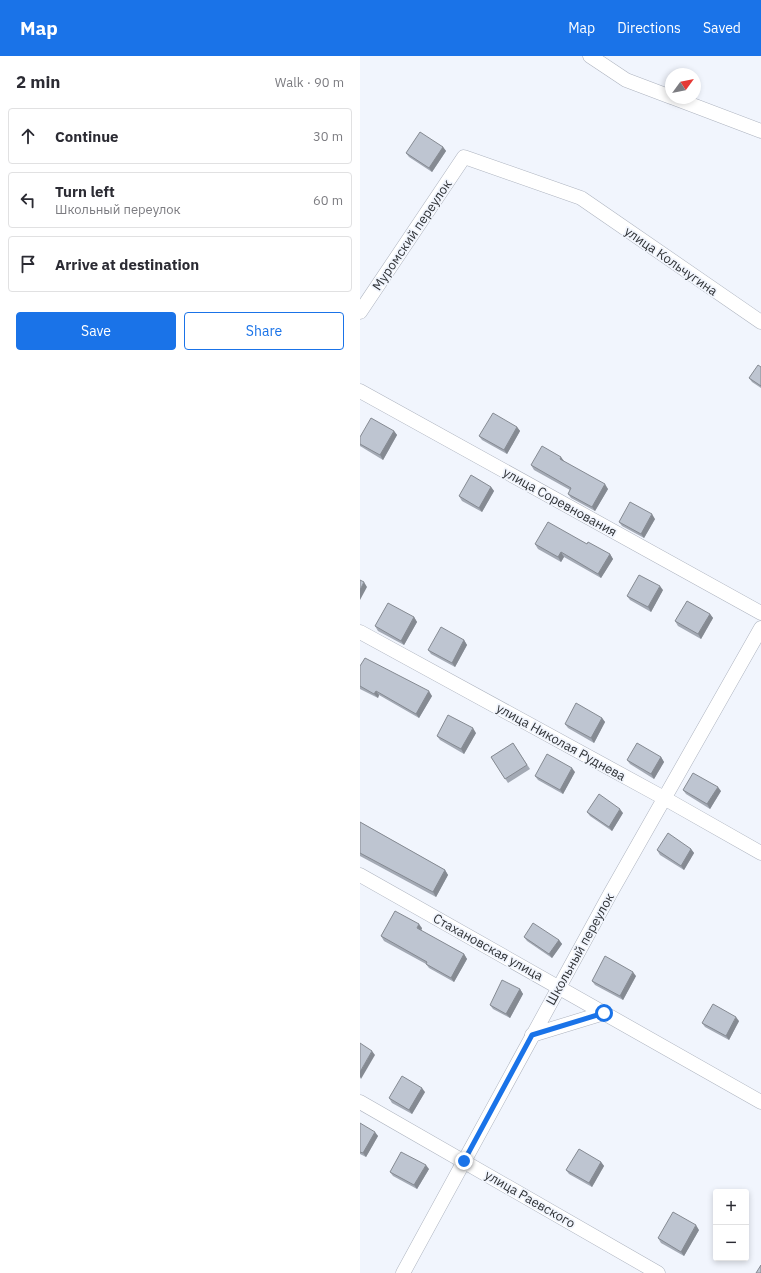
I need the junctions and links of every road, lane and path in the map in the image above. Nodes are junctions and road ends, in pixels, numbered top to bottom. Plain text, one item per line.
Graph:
1 (590, 56) edge
2 (665, 95) edge
3 (688, 104) edge
4 (761, 131) edge
5 (464, 157) joint
6 (360, 312) edge
7 (761, 322) edge
8 (360, 391) edge
9 (761, 613) edge
10 (761, 628) edge
11 (360, 632) edge
12 (664, 798) junction
13 (761, 853) edge
14 (360, 875) edge
15 (558, 987) junction
16 (604, 1013) junction
17 (532, 1035) junction
18 (360, 1102) edge
19 (761, 1102) edge
20 (464, 1161) junction
21 (403, 1273) edge
22 (658, 1273) edge

1 - 2 street
3 - 4 street
5 - 6 street, Муромский переулок
5 - 7 street, улица Кольчугина
8 - 9 street, улица Соревнования
10 - 12 street, Школьный переулок
11 - 12 street, улица Николая Руднева
12 - 13 street, улица Николая Руднева
12 - 15 street, Школьный переулок
14 - 15 street, Стахановская улица
15 - 16 street, Стахановская улица
15 - 17 street, Школьный переулок
16 - 17 street
16 - 19 street, Стахановская улица
17 - 20 street, Школьный переулок
18 - 20 street, улица Раевского
20 - 21 street, Школьный переулок
20 - 22 street, улица Раевского

